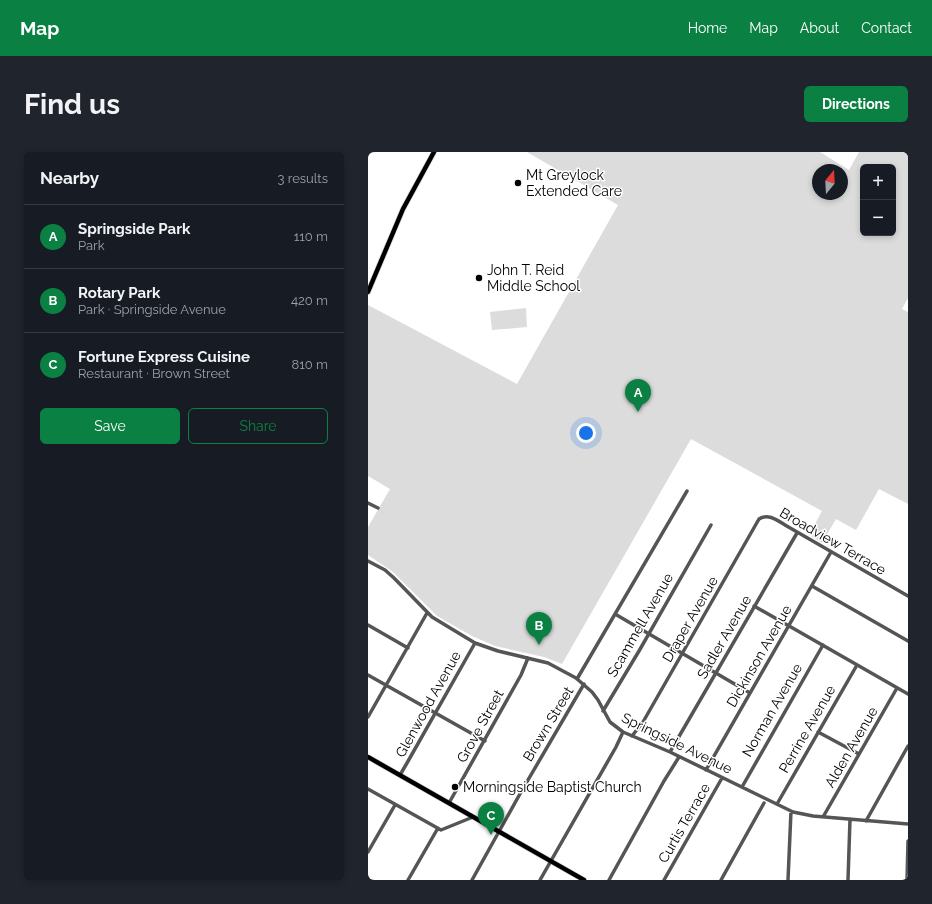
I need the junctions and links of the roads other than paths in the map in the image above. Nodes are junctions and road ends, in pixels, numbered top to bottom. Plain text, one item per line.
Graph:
1 (434, 152) edge
2 (370, 280) edge
3 (368, 292) edge
4 (687, 491) dead end
5 (368, 503) edge
6 (378, 508) dead end
7 (768, 517) joint
8 (711, 526) dead end
9 (797, 533) junction
10 (831, 552) junction
11 (368, 560) edge
12 (812, 586) junction
13 (908, 596) edge
14 (754, 606) junction
15 (427, 613) junction
16 (615, 614) junction
17 (368, 625) edge
18 (789, 626) junction
19 (648, 634) junction
20 (908, 641) edge
21 (474, 643) junction
22 (823, 645) junction
23 (408, 648) junction
24 (682, 653) junction
25 (528, 658) junction
26 (857, 665) junction
27 (716, 672) junction
28 (368, 676) edge
29 (577, 679) junction
30 (584, 684) junction
31 (386, 686) junction
32 (897, 688) junction
33 (750, 693) junction
34 (908, 694) edge
35 (603, 711) junction
36 (435, 713) junction
37 (368, 717) edge
38 (623, 732) junction
39 (818, 732) junction
40 (632, 736) junction
41 (485, 741) junction
42 (908, 746) edge
43 (670, 752) junction
44 (859, 754) junction
45 (679, 757) junction
46 (368, 758) edge
47 (706, 770) junction
48 (400, 775) junction
49 (722, 778) junction
50 (742, 787) junction
51 (368, 789) edge
52 (450, 803) junction
53 (764, 803) dead end
54 (777, 804) junction
55 (395, 805) junction
56 (790, 811) junction
57 (473, 817) junction
58 (824, 817) junction
59 (850, 819) junction
60 (866, 821) junction
61 (908, 824) edge
62 (438, 828) junction
63 (499, 832) junction
64 (908, 840) edge
65 (368, 852) edge
66 (551, 861) junction
67 (408, 880) edge
68 (472, 880) edge
69 (540, 880) edge
70 (584, 880) edge
71 (609, 880) edge
72 (664, 880) edge
73 (721, 880) edge
74 (788, 880) edge
75 (848, 880) edge
76 (907, 880) edge

1 - 2 main road
2 - 3 main road
4 - 16 street, Brown Street
5 - 6 street
7 - 9 street, Broadview Terrace
7 - 24 street, Draper Avenue
8 - 19 street, Scammell Avenue
9 - 10 street, Broadview Terrace
9 - 14 street, Sadler Avenue
10 - 12 street, Dickinson Avenue
10 - 13 street, Broadview Terrace
11 - 15 street, Springside Avenue
12 - 18 street, Dickinson Avenue
12 - 20 street
14 - 18 street
14 - 27 street, Sadler Avenue
15 - 21 street, Springside Avenue
15 - 23 street
16 - 19 street
16 - 29 street, Brown Street
17 - 23 street
18 - 22 street
18 - 33 street, Dickinson Avenue
19 - 24 street
19 - 35 street, Scammell Avenue
21 - 25 street, Springside Avenue
21 - 36 street, Glenwood Avenue
22 - 26 street
22 - 50 street, Norman Avenue
23 - 31 street
24 - 27 street
24 - 40 street, Draper Avenue
25 - 29 street, Springside Avenue
25 - 41 street, Grove Street
26 - 32 street
26 - 39 street, Perrine Avenue
27 - 33 street
27 - 43 street, Sadler Avenue
28 - 31 street
29 - 30 street, Springside Avenue
30 - 35 street, Springside Avenue
30 - 63 street, Brown Street
31 - 36 street
31 - 37 street
32 - 34 street
32 - 44 street, Alden Avenue
33 - 47 street, Dickinson Avenue
35 - 38 street, Springside Avenue
36 - 41 street
36 - 48 street, Glenwood Avenue
38 - 40 street, Springside Avenue
38 - 66 street
39 - 44 street
39 - 54 street, Perrine Avenue
40 - 43 street, Springside Avenue
41 - 52 street, Grove Street
42 - 60 street
43 - 45 street, Springside Avenue
44 - 58 street, Alden Avenue
45 - 47 street, Springside Avenue
45 - 71 street
46 - 48 main road
47 - 49 street, Springside Avenue
48 - 52 main road
49 - 50 street, Springside Avenue
49 - 72 street, Curtis Terrace
50 - 54 street, Springside Avenue
51 - 55 street
52 - 57 main road
53 - 73 street
54 - 56 street, Springside Avenue
55 - 62 street
55 - 65 street
56 - 58 street, Springside Avenue
56 - 74 street
57 - 62 street
57 - 63 main road
58 - 59 street, Springside Avenue
59 - 60 street, Springside Avenue
59 - 75 street
60 - 61 street, Springside Avenue
62 - 67 street
63 - 66 main road
63 - 68 street, Brown Street
64 - 76 street
66 - 69 street
66 - 70 main road

